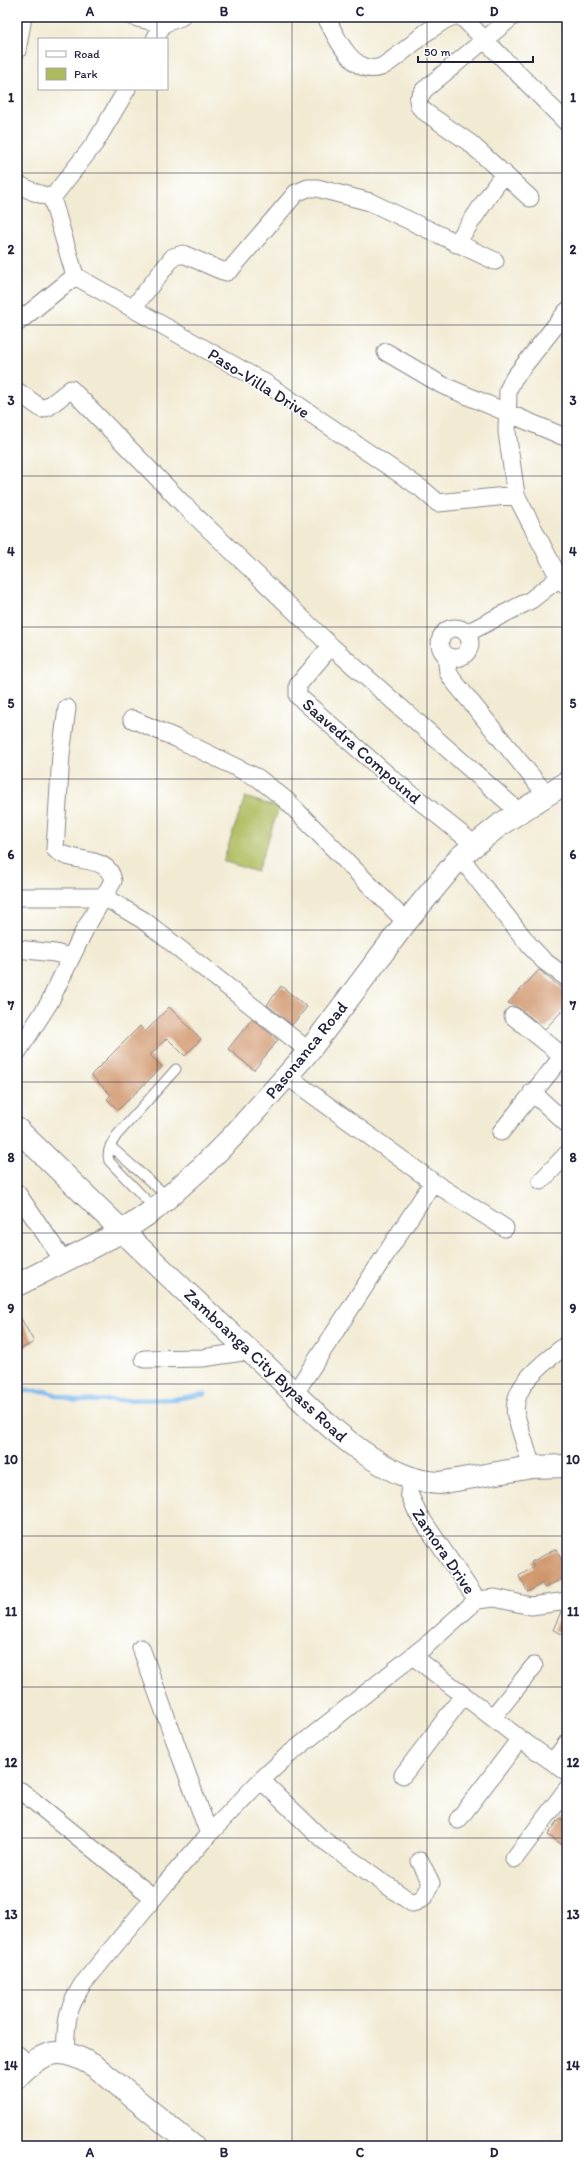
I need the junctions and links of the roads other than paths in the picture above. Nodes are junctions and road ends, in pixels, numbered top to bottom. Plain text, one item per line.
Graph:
1 (23, 17) edge
2 (133, 17) edge
3 (181, 17) edge
4 (326, 17) edge
5 (452, 17) edge
6 (462, 17) edge
7 (512, 17) edge
8 (163, 24) junction
9 (156, 38) edge
10 (485, 40) junction
11 (17, 51) edge
12 (126, 90) edge
13 (567, 123) edge
14 (504, 172) junction
15 (17, 184) edge
16 (52, 198) junction
17 (530, 198) dead end
18 (456, 244) junction
19 (495, 261) dead end
20 (75, 276) junction
21 (133, 308) junction
22 (564, 320) edge
23 (17, 323) edge
24 (386, 352) dead end
25 (17, 391) edge
26 (507, 411) junction
27 (567, 438) edge
28 (516, 495) junction
29 (563, 582) edge
30 (330, 646) junction
31 (67, 708) dead end
32 (132, 719) dead end
33 (567, 782) edge
34 (546, 794) junction
35 (519, 812) junction
36 (468, 851) junction
37 (17, 897) edge
38 (104, 897) junction
39 (406, 922) junction
40 (17, 949) edge
41 (70, 958) junction
42 (567, 978) edge
43 (513, 1016) dead end
44 (309, 1051) junction
45 (17, 1053) edge
46 (565, 1055) edge
47 (176, 1069) dead end
48 (287, 1076) junction
49 (532, 1092) junction
50 (567, 1124) edge
51 (17, 1129) edge
52 (501, 1132) dead end
53 (110, 1146) junction
54 (567, 1154) edge
55 (541, 1181) dead end
56 (433, 1182) junction
57 (17, 1193) edge
58 (162, 1203) junction
59 (505, 1228) dead end
60 (123, 1230) junction
61 (63, 1260) junction
62 (17, 1285) edge
63 (567, 1344) edge
64 (249, 1351) junction
65 (144, 1359) dead end
66 (295, 1393) junction
67 (567, 1466) edge
68 (532, 1467) junction
69 (411, 1479) junction
70 (477, 1600) junction
71 (567, 1602) edge
72 (141, 1648) dead end
73 (413, 1656) junction
74 (534, 1666) dead end
75 (463, 1696) junction
76 (494, 1717) junction
77 (520, 1739) junction
78 (567, 1743) edge
79 (553, 1762) junction
80 (567, 1772) edge
81 (403, 1775) dead end
82 (261, 1780) junction
83 (567, 1789) edge
84 (21, 1791) dead end
85 (458, 1820) dead end
86 (209, 1834) junction
87 (514, 1859) dead end
88 (420, 1861) dead end
89 (154, 1898) junction
90 (65, 2052) junction
91 (21, 2065) edge
92 (193, 2146) edge

1 - 11 street
2 - 8 street
3 - 8 street
4 - 5 street
6 - 10 street
7 - 10 street
8 - 9 street
10 - 13 street
10 - 14 street
12 - 16 street
14 - 17 street
14 - 18 street
15 - 16 street
16 - 20 street
18 - 19 street
18 - 21 street
20 - 21 street, Paso-Villa Drive
20 - 23 street
21 - 28 street, Paso-Villa Drive
22 - 26 street
24 - 26 street
25 - 30 street
26 - 27 street
26 - 28 street
28 - 29 street
29 - 34 street
30 - 35 street
30 - 36 street, Saavedra Compound
31 - 38 street
32 - 39 street
33 - 34 street, Pasonanca Road
34 - 35 street, Pasonanca Road
35 - 36 street, Pasonanca Road
36 - 39 street, Pasonanca Road
36 - 42 street, Saavedra Compound
37 - 38 street
38 - 41 street
38 - 44 street
39 - 44 street, Pasonanca Road
40 - 41 street
41 - 45 street
43 - 46 street
44 - 48 street, Pasonanca Road
46 - 49 street
47 - 53 lane
48 - 56 street
48 - 58 street, Pasonanca Road
49 - 50 street
49 - 52 street
51 - 60 street, Zamboanga City Bypass Road
53 - 58 lane
53 - 58 lane
54 - 55 street
56 - 59 street
56 - 66 street
57 - 61 street
58 - 60 street, Pasonanca Road
60 - 61 street, Pasonanca Road
60 - 64 street, Zamboanga City Bypass Road
61 - 62 street, Pasonanca Road
63 - 68 street
64 - 65 street
64 - 66 street, Zamboanga City Bypass Road
66 - 69 street, Zamboanga City Bypass Road
67 - 68 street, Zamboanga City Bypass Road
68 - 69 street, Zamboanga City Bypass Road
69 - 70 street, Zamora Drive
70 - 71 street
70 - 73 street
72 - 86 street
73 - 75 street
73 - 82 street
74 - 76 street
75 - 76 street
75 - 81 street
76 - 77 street
77 - 79 street
77 - 85 street
78 - 79 street
79 - 80 street
82 - 86 street
82 - 88 street
83 - 87 street
84 - 89 street
86 - 89 street
89 - 90 street
90 - 91 street
90 - 92 street

